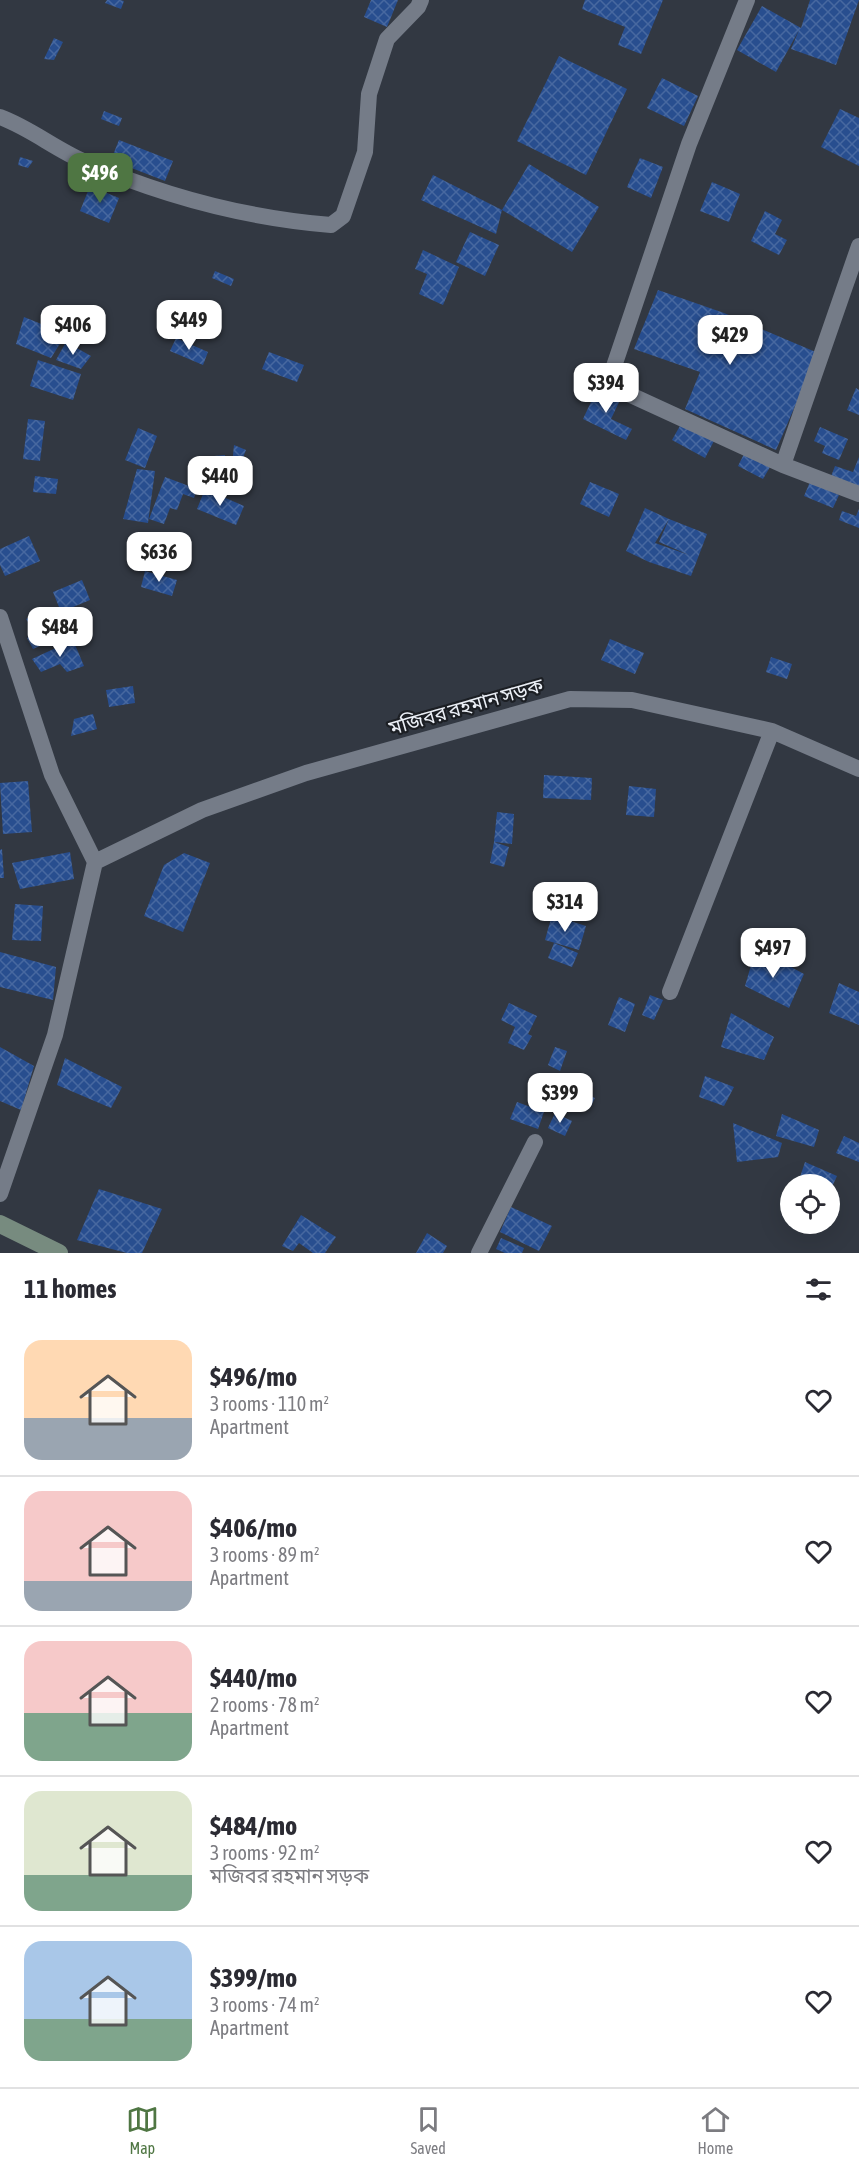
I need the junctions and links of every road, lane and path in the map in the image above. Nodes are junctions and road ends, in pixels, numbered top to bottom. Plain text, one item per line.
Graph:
1 (421, 0) edge
2 (747, 0) edge
3 (0, 117) edge
4 (859, 246) edge
5 (783, 465) junction
6 (859, 494) edge
7 (0, 617) edge
8 (772, 731) junction
9 (859, 769) edge
10 (94, 862) junction
11 (670, 992) dead end
12 (534, 1142) dead end
13 (0, 1194) edge
14 (0, 1224) edge
15 (58, 1253) edge
16 (479, 1253) edge

1 - 3 street
2 - 5 street
4 - 5 street
5 - 6 street
7 - 10 street
8 - 9 street, মজিবর রহমান সড়ক
8 - 10 street, মজিবর রহমান সড়ক
8 - 11 street
10 - 13 street
12 - 16 street
14 - 15 street

